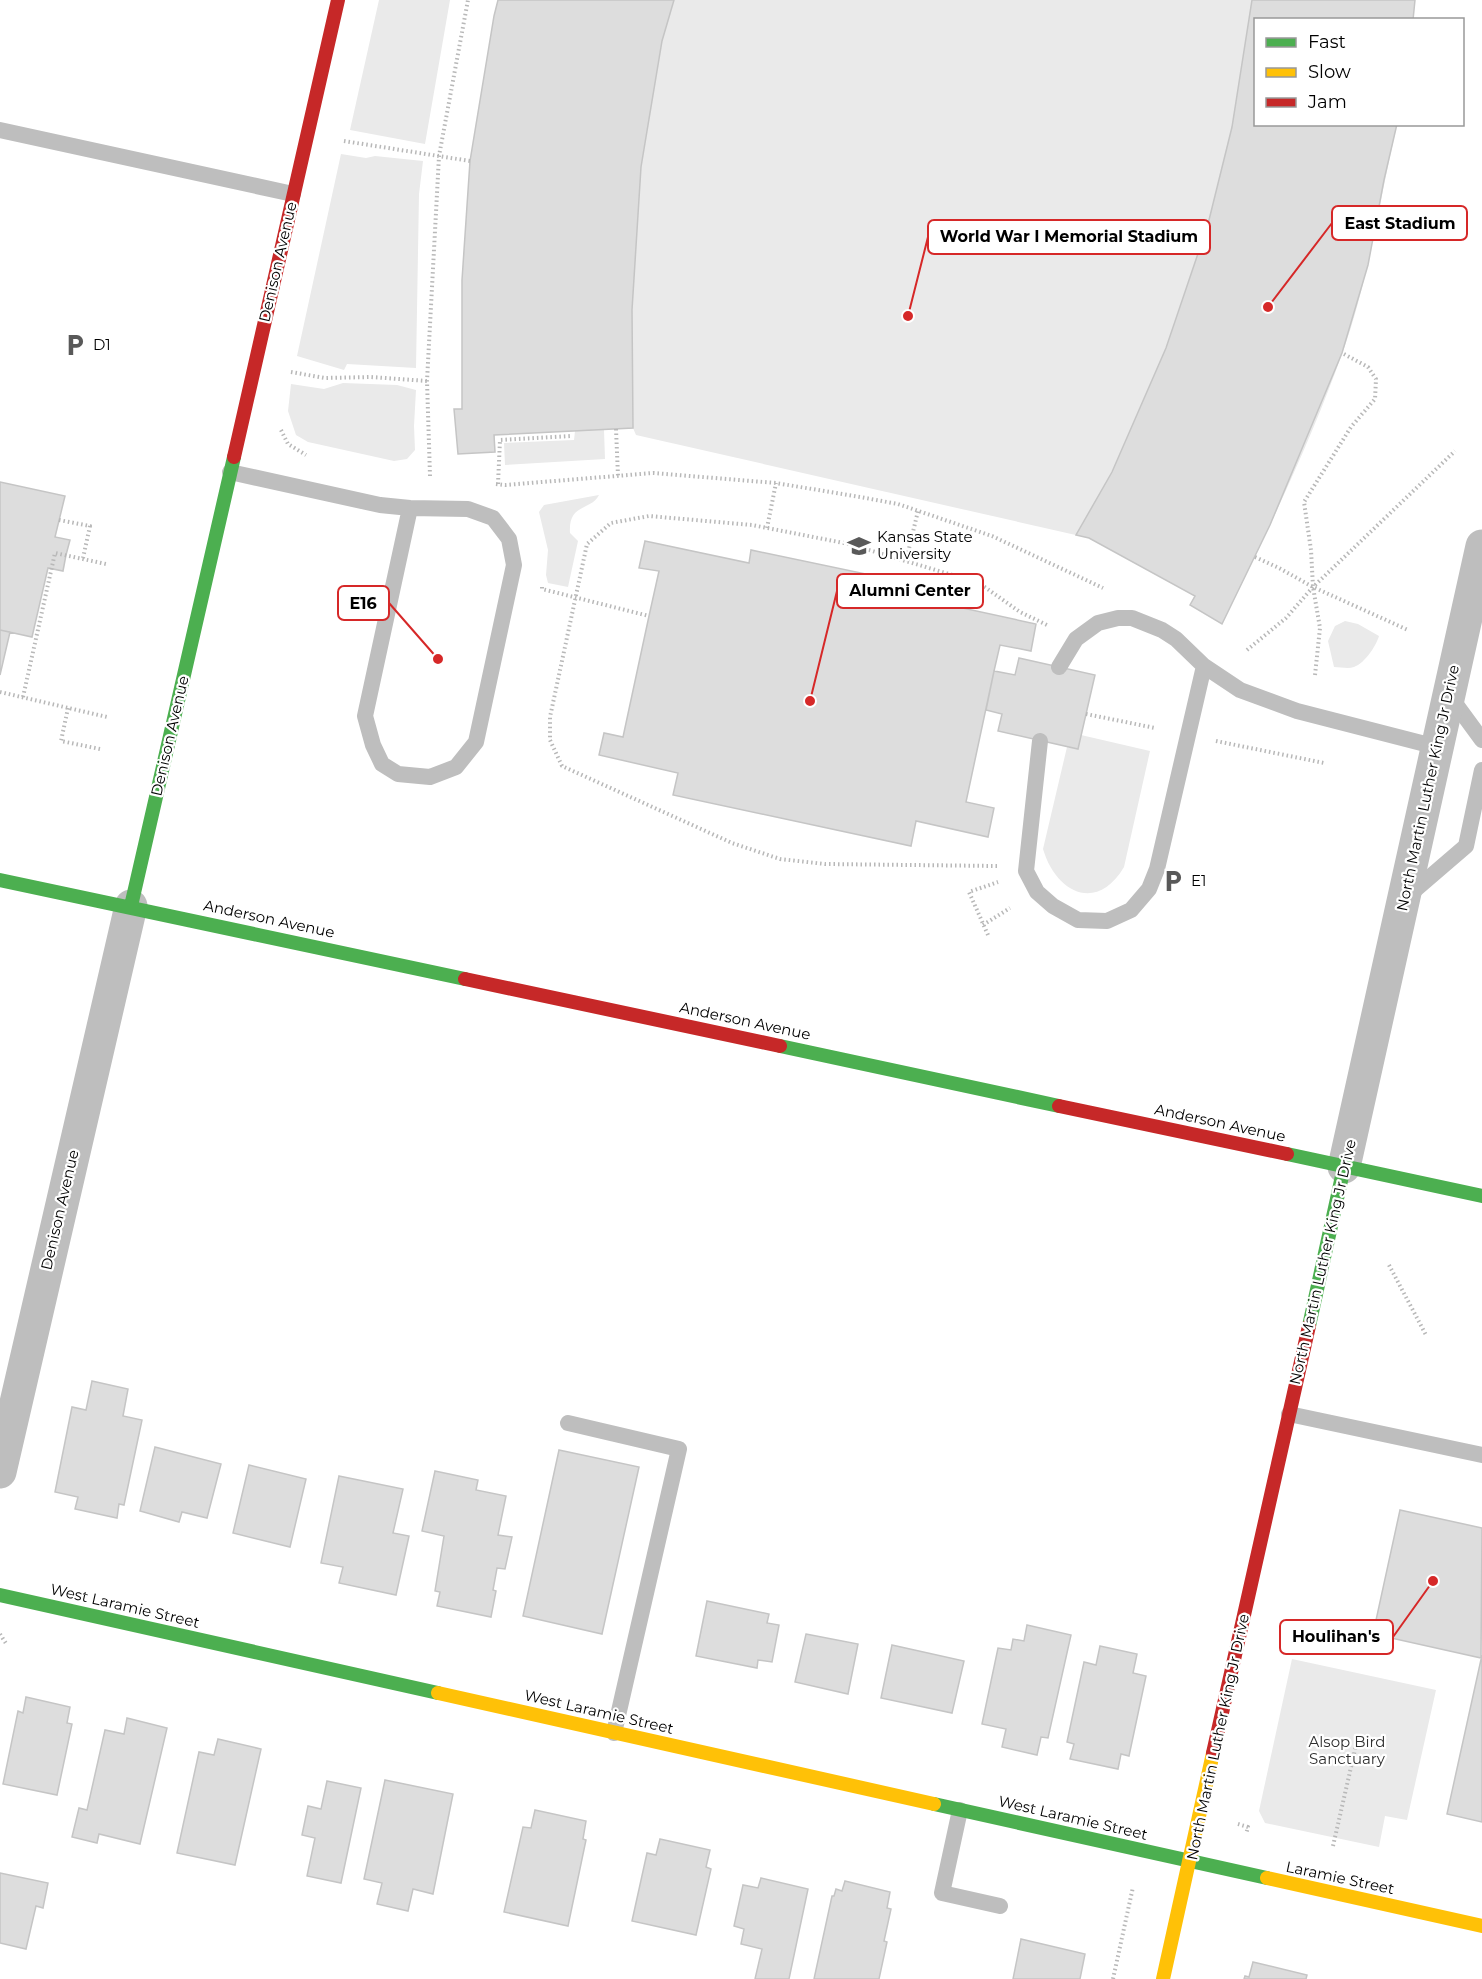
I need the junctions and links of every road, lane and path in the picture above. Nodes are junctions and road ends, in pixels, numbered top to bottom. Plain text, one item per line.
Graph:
1 (338, 0) edge
2 (468, 0) edge
3 (0, 130) edge
4 (367, 144) dead end
5 (439, 156) junction
6 (470, 161) dead end
7 (294, 194) junction
8 (1342, 353) dead end
9 (288, 371) dead end
10 (427, 381) junction
11 (616, 429) dead end
12 (281, 430) dead end
13 (571, 436) dead end
14 (1455, 451) dead end
15 (310, 457) dead end
16 (230, 472) junction
17 (421, 475) dead end
18 (430, 476) junction
19 (618, 476) junction
20 (440, 477) dead end
21 (489, 483) dead end
22 (776, 483) junction
23 (498, 484) junction
24 (410, 508) junction
25 (918, 511) junction
26 (59, 520) dead end
27 (767, 528) junction
28 (1482, 546) edge
29 (1255, 557) dead end
30 (83, 558) junction
31 (906, 561) junction
32 (106, 564) dead end
33 (1313, 587) junction
34 (1103, 588) dead end
35 (542, 589) dead end
36 (575, 598) junction
37 (1476, 603) edge
38 (650, 616) dead end
39 (1050, 626) dead end
40 (1408, 630) dead end
41 (1247, 650) dead end
42 (1204, 666) junction
43 (1059, 667) dead end
44 (1316, 675) dead end
45 (0, 692) edge
46 (1449, 694) junction
47 (23, 697) junction
48 (68, 708) junction
49 (1086, 714) dead end
50 (107, 717) dead end
51 (1155, 728) dead end
52 (1207, 739) dead end
53 (1482, 740) edge
54 (1041, 741) dead end
55 (1437, 747) junction
56 (100, 749) dead end
57 (1324, 763) dead end
58 (1482, 770) edge
59 (997, 866) dead end
60 (0, 880) edge
61 (999, 881) dead end
62 (1404, 899) junction
63 (131, 906) junction
64 (988, 935) dead end
65 (1344, 1167) junction
66 (1482, 1196) edge
67 (1389, 1265) dead end
68 (1426, 1335) dead end
69 (1289, 1414) junction
70 (568, 1423) dead end
71 (1482, 1455) edge
72 (0, 1472) edge
73 (0, 1595) edge
74 (0, 1634) edge
75 (7, 1645) dead end
76 (614, 1733) junction
77 (1357, 1741) dead end
78 (960, 1810) junction
79 (1238, 1824) dead end
80 (1248, 1827) dead end
81 (1333, 1846) dead end
82 (1190, 1861) junction
83 (1134, 1882) dead end
84 (1000, 1906) dead end
85 (1482, 1926) edge
86 (1113, 1979) edge
87 (1163, 1979) edge

1 - 7 street, Denison Avenue
2 - 5 path
3 - 7 lane
4 - 5 path
5 - 6 path
5 - 10 path
7 - 16 street, Denison Avenue
8 - 33 path
9 - 10 path
10 - 18 path
11 - 19 path
12 - 15 path
13 - 23 path
14 - 33 path
16 - 24 lane
16 - 63 street, Denison Avenue
17 - 18 path
18 - 20 path
19 - 22 path
19 - 23 path
21 - 23 path
22 - 25 path
22 - 27 path
24 - 24 lane
25 - 31 path
25 - 34 path
26 - 30 path
27 - 31 path
27 - 36 path
28 - 37 street, North Martin Luther King Jr Drive
29 - 33 path
30 - 32 path
30 - 47 path
31 - 39 path
33 - 40 path
33 - 41 path
33 - 44 path
35 - 36 path
36 - 38 path
36 - 59 path
37 - 46 street, North Martin Luther King Jr Drive
42 - 43 lane
42 - 54 lane
42 - 55 lane
45 - 47 path
46 - 53 lane
46 - 55 street, North Martin Luther King Jr Drive
47 - 48 path
48 - 50 path
48 - 56 path
49 - 51 path
52 - 57 path
55 - 62 street, North Martin Luther King Jr Drive
58 - 62 lane
60 - 63 street, Anderson Avenue
61 - 64 path
62 - 65 street, North Martin Luther King Jr Drive
63 - 65 street, Anderson Avenue
63 - 72 street, Denison Avenue
65 - 66 street, Anderson Avenue
65 - 69 street, North Martin Luther King Jr Drive
67 - 68 path
69 - 71 lane
69 - 82 street, North Martin Luther King Jr Drive
70 - 76 lane
73 - 76 street, West Laramie Street
74 - 75 path
76 - 78 street, West Laramie Street
77 - 81 path
78 - 82 street, West Laramie Street
78 - 84 lane
79 - 80 path
82 - 85 street, Laramie Street
82 - 87 street, North Martin Luther King Jr Drive
83 - 86 path

